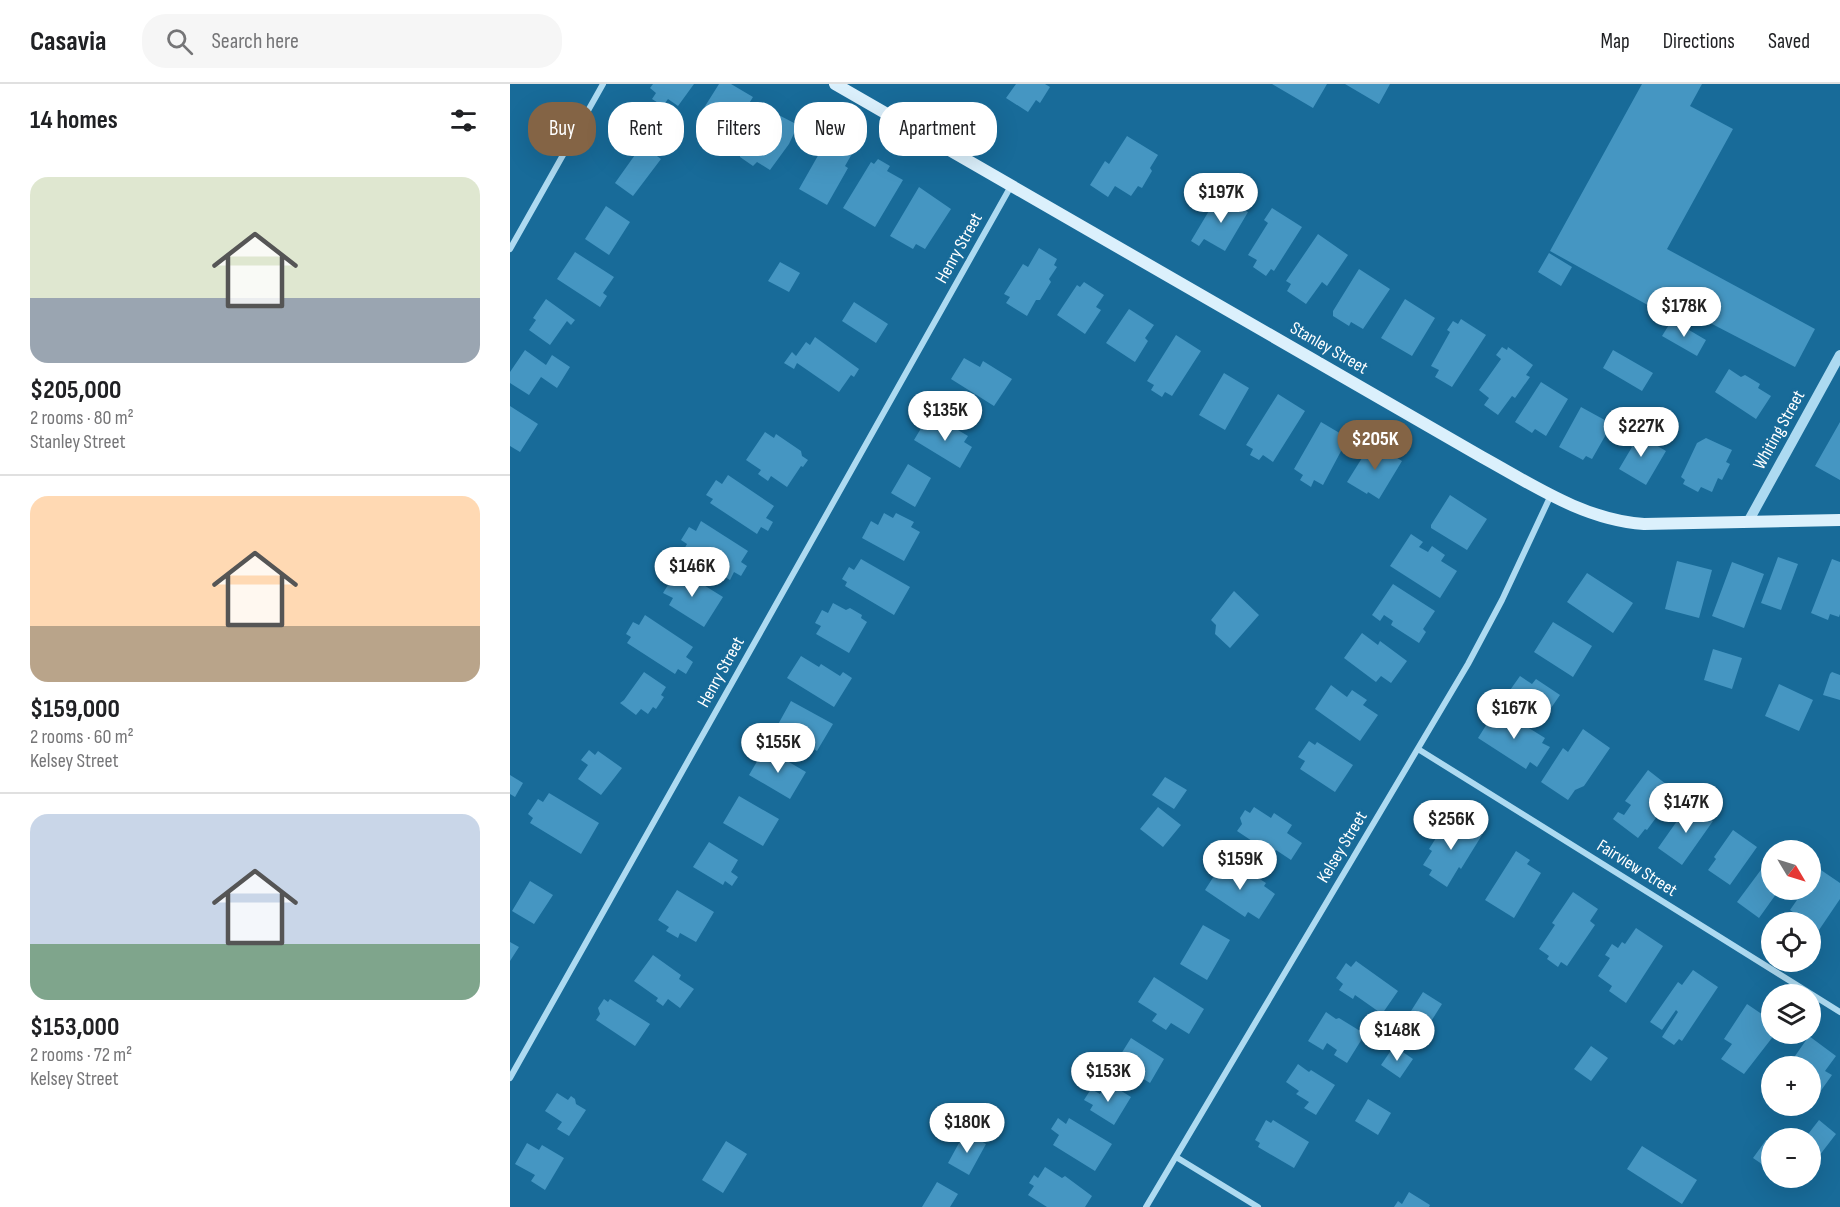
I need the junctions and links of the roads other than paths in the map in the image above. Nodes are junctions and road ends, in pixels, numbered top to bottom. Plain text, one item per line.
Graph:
1 (603, 84) edge
2 (835, 84) edge
3 (1011, 186) junction
4 (510, 249) edge
5 (1840, 354) edge
6 (1551, 495) junction
7 (1840, 520) edge
8 (1748, 522) junction
9 (1418, 749) junction
10 (1840, 1012) edge
11 (510, 1078) edge
12 (1176, 1157) junction
13 (1146, 1207) edge
14 (1258, 1207) edge

1 - 4 street
2 - 3 main road, Stanley Street
3 - 6 main road, Stanley Street
3 - 11 street, Henry Street
5 - 8 street, Whiting Street
6 - 8 main road, Stanley Street
6 - 9 street, Kelsey Street
7 - 8 main road, Stanley Street
9 - 10 street, Fairview Street
9 - 12 street, Kelsey Street
12 - 13 street, Kelsey Street
12 - 14 street

